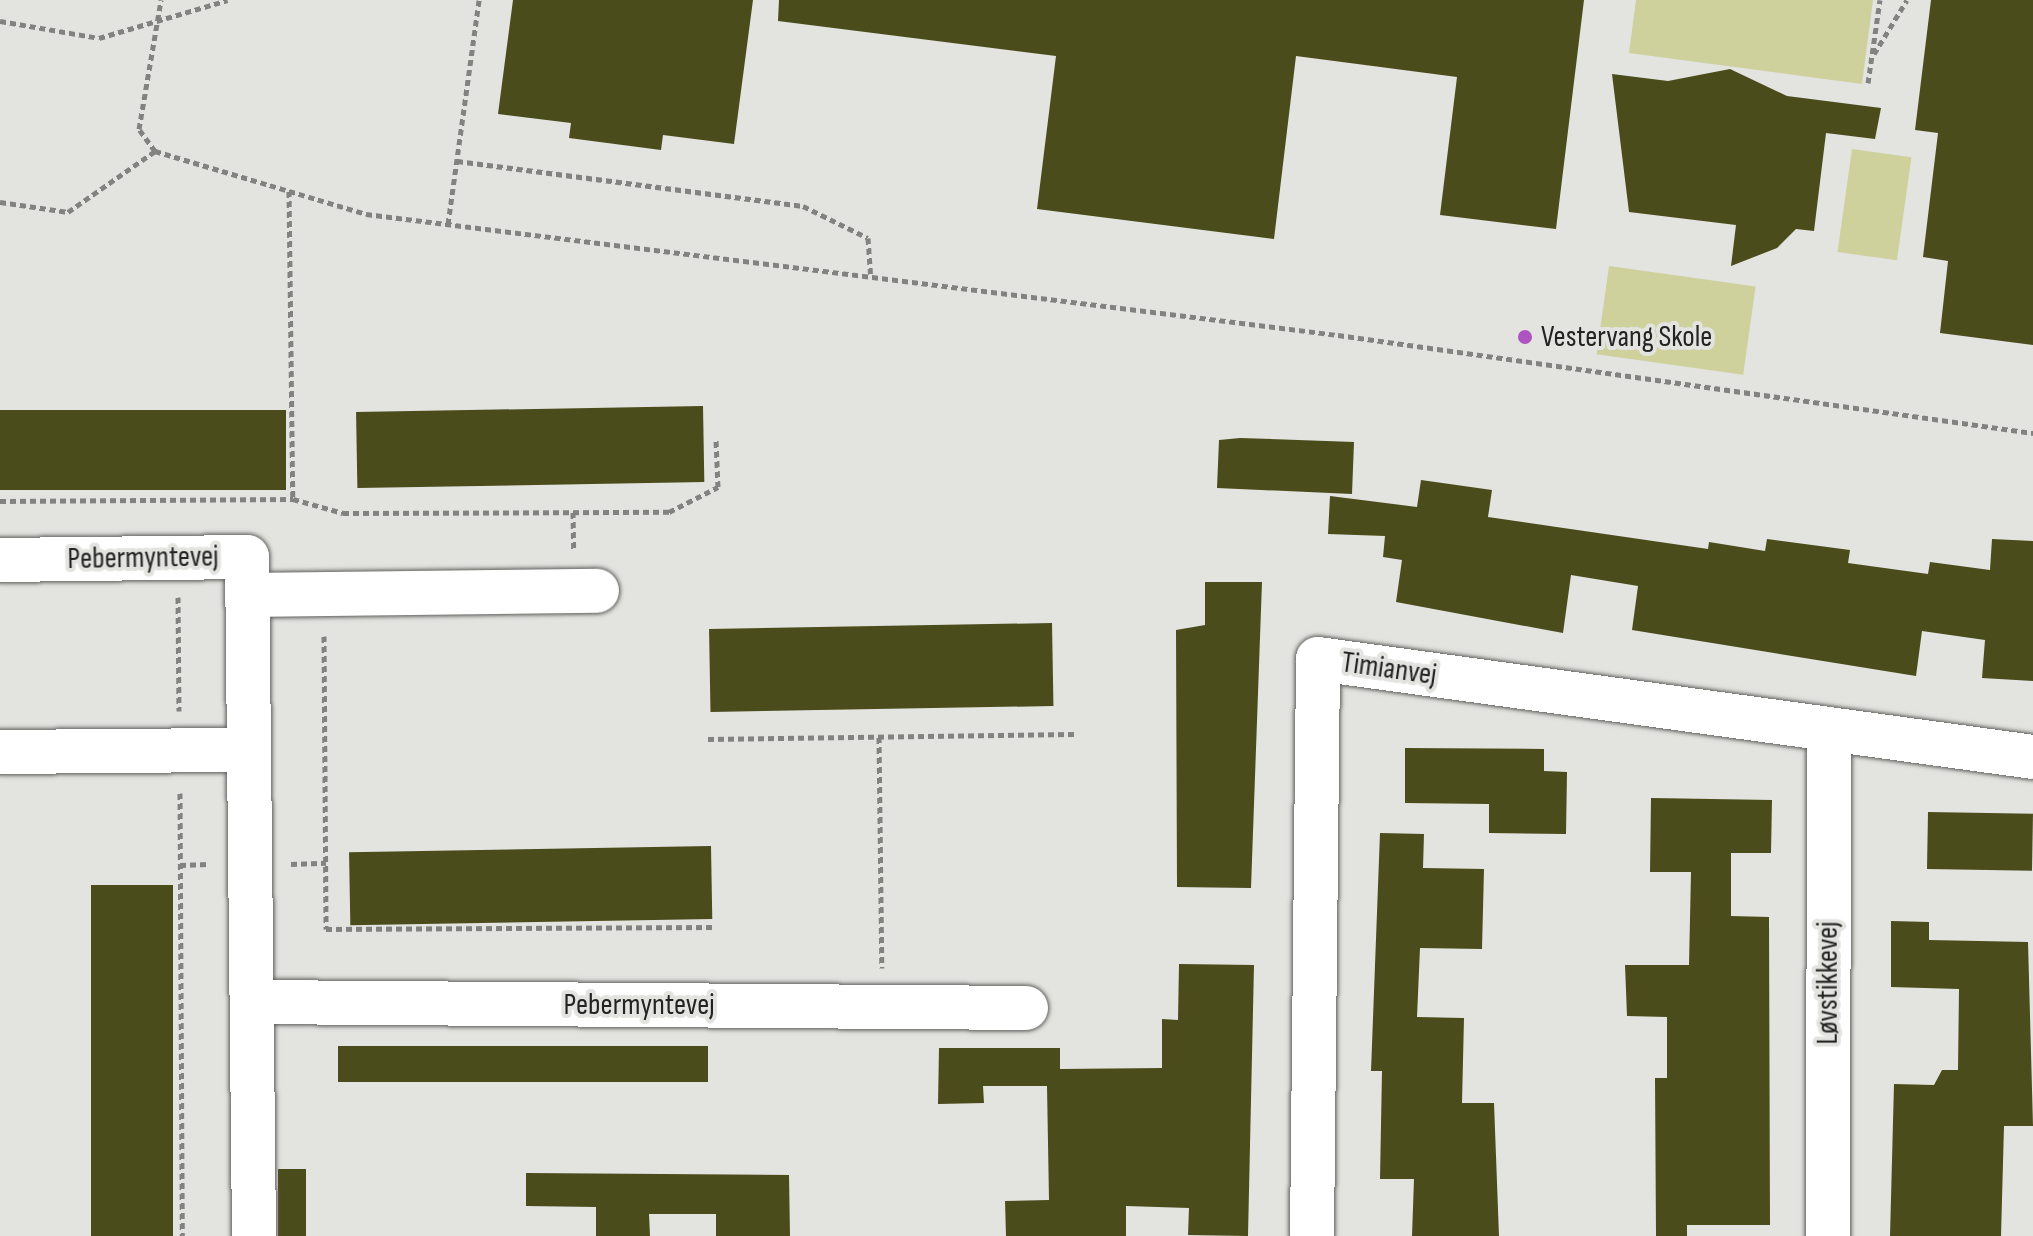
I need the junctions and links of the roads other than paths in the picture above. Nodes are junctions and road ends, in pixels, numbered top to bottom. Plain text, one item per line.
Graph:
1 (0, 560) edge
2 (597, 591) dead end
3 (247, 595) junction
4 (1829, 730) junction
5 (249, 750) junction
6 (0, 752) edge
7 (2033, 757) edge
8 (252, 1002) junction
9 (1026, 1008) dead end
10 (254, 1236) edge
11 (1312, 1236) edge
12 (1828, 1236) edge

1 - 3 street, Pebermyntevej
2 - 3 street, Pebermyntevej
3 - 5 street, Pebermyntevej
4 - 7 street, Timianvej
4 - 11 street, Timianvej
4 - 12 street, Løvstikkevej
5 - 6 street
5 - 8 street, Pebermyntevej
8 - 9 street, Pebermyntevej
8 - 10 street, Pebermyntevej

